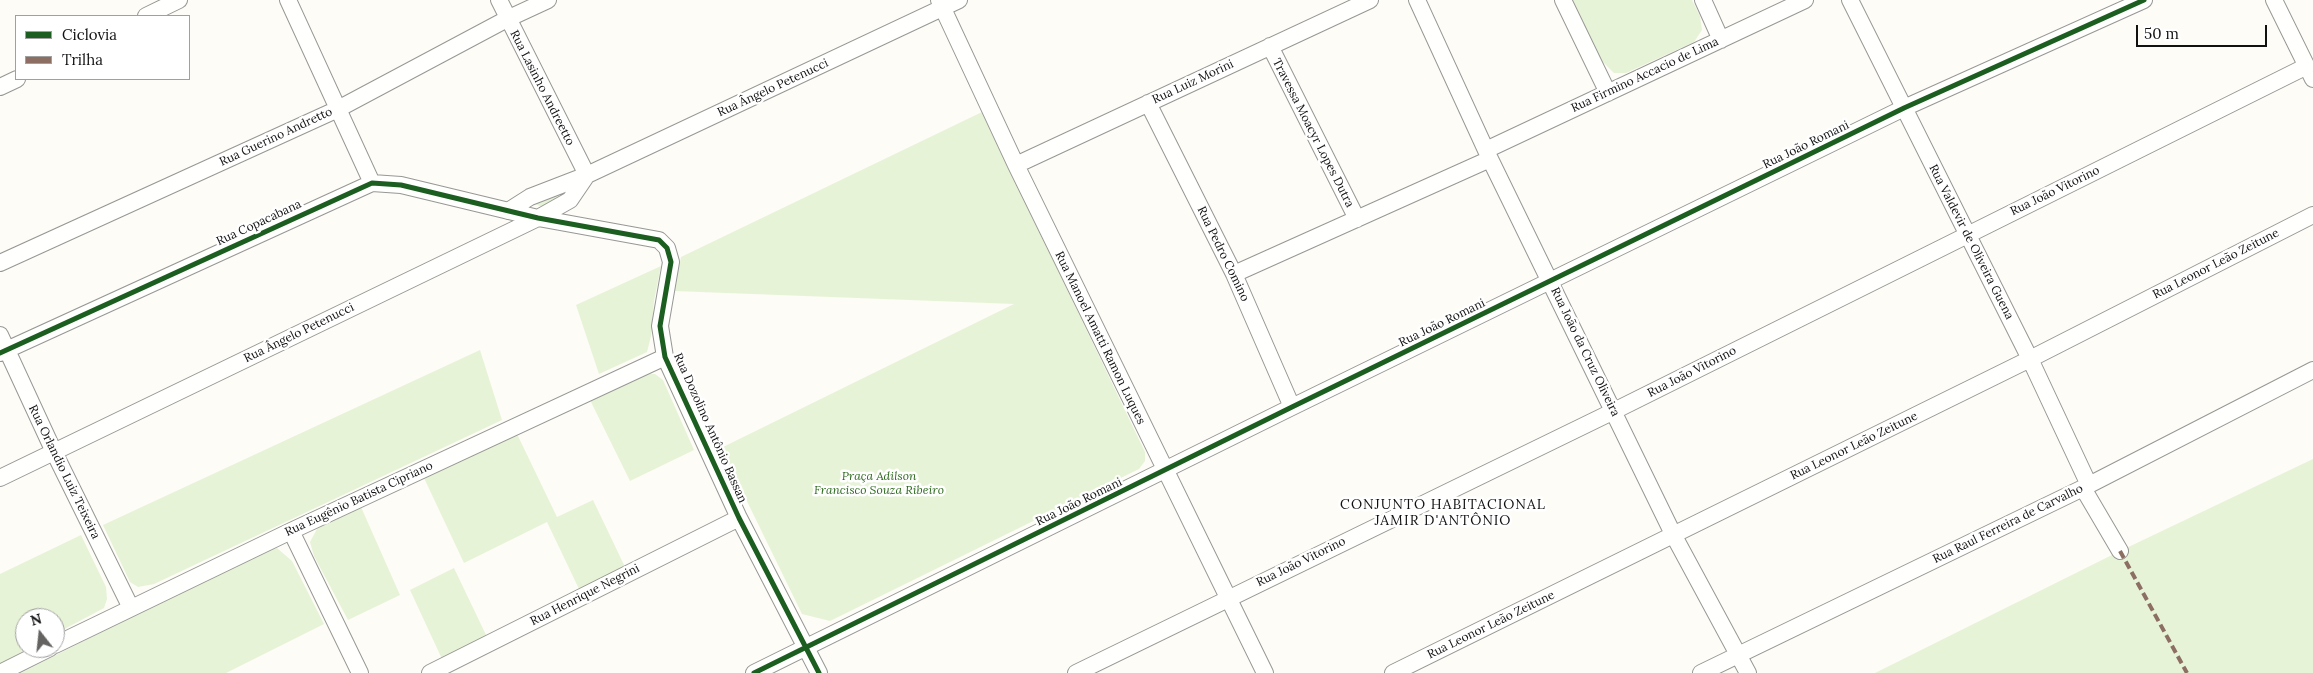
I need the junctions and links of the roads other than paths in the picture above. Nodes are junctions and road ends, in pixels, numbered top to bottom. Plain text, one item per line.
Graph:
1 (179, 0) edge
2 (288, 0) edge
3 (499, 0) edge
4 (548, 0) edge
5 (959, 0) edge
6 (1370, 0) edge
7 (1418, 0) edge
8 (1563, 0) edge
9 (1703, 0) edge
10 (1805, 0) edge
11 (1850, 0) edge
12 (2144, 0) edge
13 (2274, 0) edge
14 (941, 4) edge
15 (148, 15) edge
16 (507, 19) junction
17 (1721, 40) junction
18 (1270, 46) junction
19 (2310, 72) edge
20 (15, 80) edge
21 (0, 87) edge
22 (1608, 93) junction
23 (1148, 103) junction
24 (1904, 108) junction
25 (338, 109) junction
26 (1488, 154) junction
27 (1016, 165) junction
28 (587, 175) junction
29 (372, 183) junction
30 (508, 211) junction
31 (2313, 215) edge
32 (538, 218) junction
33 (1357, 219) junction
34 (1966, 234) junction
35 (0, 263) edge
36 (1234, 274) junction
37 (1550, 282) junction
38 (2, 346) edge
39 (666, 357) junction
40 (2030, 359) junction
41 (2313, 370) edge
42 (1292, 407) junction
43 (1614, 411) junction
44 (54, 452) junction
45 (1165, 471) junction
46 (0, 478) edge
47 (2086, 486) junction
48 (740, 518) junction
49 (291, 531) junction
50 (1674, 536) junction
51 (2120, 551) dead end
52 (1229, 597) junction
53 (131, 608) junction
54 (65, 641) edge
55 (807, 647) junction
56 (1738, 654) junction
57 (30, 658) edge
58 (0, 673) edge
59 (360, 673) edge
60 (430, 673) edge
61 (754, 673) edge
62 (819, 673) edge
63 (1076, 673) edge
64 (1265, 673) edge
65 (1393, 673) edge
66 (1701, 673) edge
67 (1748, 673) edge

1 - 15 street
2 - 25 street
3 - 16 street, Rua Lasinho Andreetto
4 - 16 street, Rua Guerino Andretto
5 - 14 street, Rua Ângelo Petenucci
6 - 18 street, Rua Luiz Morini
7 - 26 street, Rua João da Cruz Oliveira
8 - 22 street
9 - 17 street
10 - 17 street, Rua Firmino Accacio de Lima
11 - 24 street, Rua Valdevir de Oliveira Guena
12 - 24 street, Rua João Romani
13 - 19 street
14 - 27 street, Rua Manoel Amatti Ramon Luques
14 - 28 street, Rua Ângelo Petenucci
16 - 25 street, Rua Guerino Andretto
16 - 28 street, Rua Lasinho Andreetto
17 - 22 street, Rua Firmino Accacio de Lima
18 - 23 street, Rua Luiz Morini
18 - 33 street, Travessa Moacyr Lopes Dutra
19 - 34 street, Rua João Vitorino
20 - 21 street
22 - 26 street, Rua Firmino Accacio de Lima
23 - 27 street, Rua Luiz Morini
23 - 36 street, Rua Pedro Comino
24 - 34 street, Rua Valdevir de Oliveira Guena
24 - 37 street, Rua João Romani
25 - 29 street
25 - 35 street, Rua Guerino Andretto
26 - 33 street, Rua Firmino Accacio de Lima
26 - 37 street, Rua João da Cruz Oliveira
27 - 45 street, Rua Manoel Amatti Ramon Luques
28 - 30 street, Rua Ângelo Petenucci
28 - 32 street, Rua Ângelo Petenucci
29 - 30 street, Rua Copacabana
29 - 38 street, Rua Copacabana
30 - 32 street, Rua Copacabana
31 - 40 street, Rua Leonor Leão Zeitune
32 - 39 street, Rua Dozolino Antônio Bassan
32 - 44 street, Rua Ângelo Petenucci
33 - 36 street, Rua Firmino Accacio de Lima
34 - 40 street, Rua Valdevir de Oliveira Guena
34 - 43 street, Rua João Vitorino
36 - 42 street, Rua Pedro Comino
37 - 42 street, Rua João Romani
37 - 43 street, Rua João da Cruz Oliveira
38 - 44 street, Rua Orlandio Luiz Teixeira
39 - 48 street, Rua Dozolino Antônio Bassan
39 - 49 street, Rua Eugênio Batista Cipriano
40 - 47 street, Rua Valdevir de Oliveira Guena
40 - 50 street, Rua Leonor Leão Zeitune
41 - 47 street, Rua Raul Ferreira de Carvalho
42 - 45 street, Rua João Romani
43 - 50 street, Rua João da Cruz Oliveira
43 - 52 street, Rua João Vitorino
44 - 46 street, Rua Ângelo Petenucci
44 - 53 street, Rua Orlandio Luiz Teixeira
45 - 52 street, Rua Manoel Amatti Ramon Luques
45 - 55 street, Rua João Romani
47 - 51 street, Rua Valdevir de Oliveira Guena
47 - 56 street, Rua Raul Ferreira de Carvalho
48 - 55 street, Rua Dozolino Antônio Bassan
48 - 60 street, Rua Henrique Negrini
49 - 53 street, Rua Eugênio Batista Cipriano
49 - 59 street
50 - 56 street, Rua João da Cruz Oliveira
50 - 65 street, Rua Leonor Leão Zeitune
52 - 63 street, Rua João Vitorino
52 - 64 street, Rua Manoel Amatti Ramon Luques
53 - 54 street, Rua Eugênio Batista Cipriano
55 - 61 street, Rua João Romani
55 - 62 street, Rua Dozolino Antônio Bassan
56 - 66 street, Rua Raul Ferreira de Carvalho
56 - 67 street, Rua João da Cruz Oliveira
57 - 58 street

